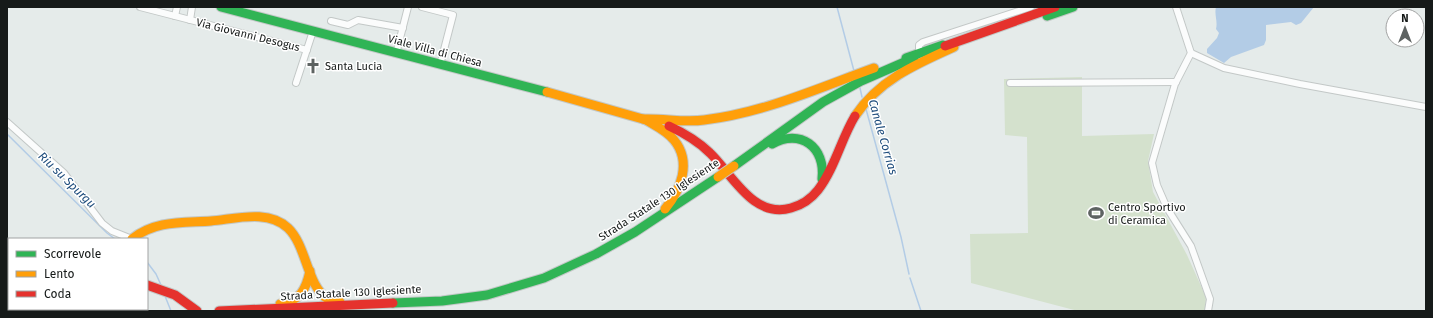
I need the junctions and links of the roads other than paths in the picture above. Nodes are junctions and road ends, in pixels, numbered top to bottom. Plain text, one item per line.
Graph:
1 (140, 7) edge
2 (177, 7) edge
3 (192, 7) edge
4 (221, 7) edge
5 (408, 7) edge
6 (422, 7) edge
7 (1031, 7) edge
8 (1055, 7) edge
9 (1073, 7) edge
10 (1176, 7) edge
11 (175, 16) junction
12 (190, 20) junction
13 (331, 21) dead end
14 (403, 28) junction
15 (313, 32) junction
16 (973, 35) junction
17 (954, 47) junction
18 (307, 50) junction
19 (1191, 53) junction
20 (396, 54) junction
21 (919, 54) junction
22 (900, 63) junction
23 (440, 65) junction
24 (860, 78) junction
25 (1176, 82) junction
26 (296, 83) dead end
27 (1010, 83) dead end
28 (1426, 107) edge
29 (643, 119) junction
30 (7, 122) edge
31 (734, 165) junction
32 (822, 184) junction
33 (671, 206) junction
34 (130, 238) edge
35 (134, 238) edge
36 (310, 271) junction
37 (148, 285) edge
38 (406, 303) junction
39 (197, 311) edge
40 (218, 311) edge
41 (248, 311) edge
42 (355, 311) edge
43 (1208, 311) edge

1 - 11 street, Via Giovanni Desogus
2 - 11 street
3 - 12 street, Via Giovanni Desogus
4 - 15 main road, Viale Villa di Chiesa
5 - 14 street
6 - 23 street
7 - 21 street
8 - 16 main road, Strada Statale 130 Iglesiente
9 - 17 main road, Strada Statale 130 Iglesiente
10 - 19 street
11 - 12 street, Via Giovanni Desogus
12 - 18 street, Via Giovanni Desogus
13 - 14 street
14 - 20 street
15 - 18 street
15 - 20 main road, Viale Villa di Chiesa
16 - 21 main road
16 - 22 main road, Strada Statale 130 Iglesiente
17 - 22 main road, Strada Statale 130 Iglesiente
17 - 32 main road
18 - 26 street
19 - 25 street
19 - 28 street
20 - 23 main road, Viale Villa di Chiesa
21 - 24 main road
22 - 24 main road, Strada Statale 130 Iglesiente
23 - 29 main road, Viale Villa di Chiesa
24 - 29 main road
24 - 31 main road, Strada Statale 130 Iglesiente
25 - 27 street
25 - 43 street
29 - 32 main road
29 - 33 main road
30 - 34 street
31 - 32 main road
31 - 33 main road, Strada Statale 130 Iglesiente, bridge
33 - 38 main road, Strada Statale 130 Iglesiente
35 - 36 main road
36 - 38 main road
36 - 41 main road
37 - 39 main road
38 - 41 main road, Strada Statale 130 Iglesiente
38 - 42 main road
40 - 41 main road, Strada Statale 130 Iglesiente

